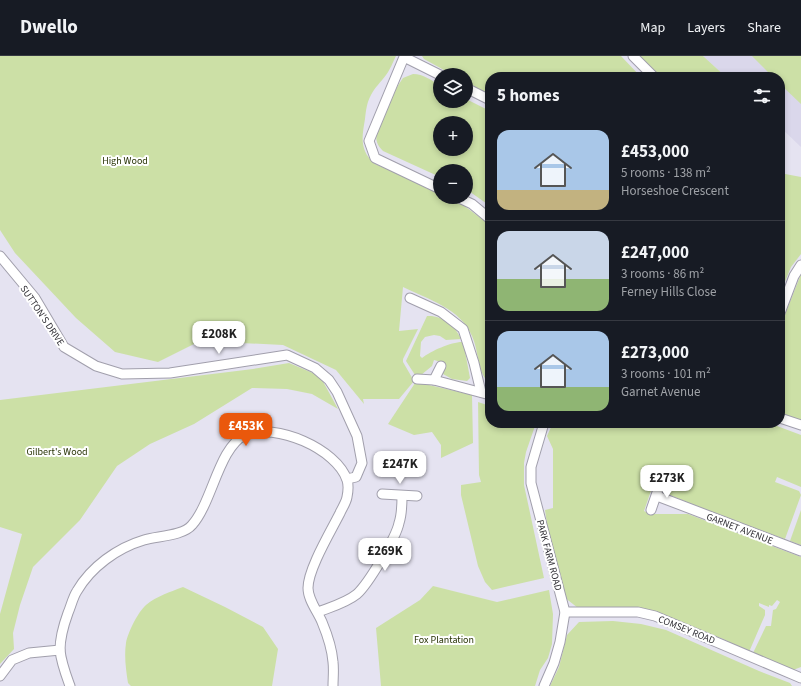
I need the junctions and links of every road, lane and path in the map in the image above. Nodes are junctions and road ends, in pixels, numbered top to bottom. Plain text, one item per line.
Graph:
1 (404, 56) edge
2 (633, 56) edge
3 (433, 71) edge
4 (649, 72) edge
5 (473, 92) edge
6 (485, 98) edge
7 (433, 186) edge
8 (472, 204) edge
9 (485, 215) edge
10 (0, 256) edge
11 (801, 265) edge
12 (410, 298) dead end
13 (785, 300) edge
14 (441, 366) dead end
15 (417, 379) dead end
16 (434, 380) junction
17 (481, 392) junction
18 (485, 393) edge
19 (785, 420) edge
20 (801, 425) edge
21 (543, 428) edge
22 (347, 479) junction
23 (661, 481) dead end
24 (382, 494) dead end
25 (402, 496) junction
26 (416, 496) dead end
27 (657, 496) junction
28 (651, 510) dead end
29 (801, 551) edge
30 (318, 612) junction
31 (565, 612) junction
32 (60, 650) junction
33 (0, 676) edge
34 (801, 678) edge
35 (70, 686) edge
36 (332, 686) edge
37 (544, 686) edge

1 - 3 street
1 - 7 street
2 - 4 street
5 - 6 street
8 - 9 street
10 - 22 street, SUTTON'S DRIVE
11 - 13 street
12 - 17 street
14 - 16 street
15 - 16 street
16 - 17 street
17 - 18 street
19 - 20 street
21 - 31 street, PARK FARM ROAD
22 - 30 street
22 - 32 street
23 - 27 street
24 - 25 street
25 - 26 street
25 - 30 street
27 - 28 street
27 - 29 street, GARNET AVENUE
30 - 36 street
31 - 34 street, COMSEY ROAD
31 - 37 street, PARK FARM ROAD
32 - 33 street
32 - 35 street

